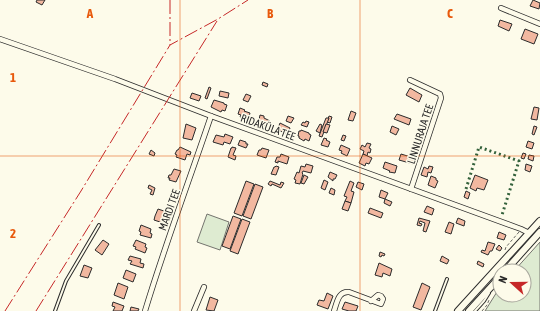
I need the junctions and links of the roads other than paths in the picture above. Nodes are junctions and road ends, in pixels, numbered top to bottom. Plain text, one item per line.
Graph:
1 (501, 8) dead end
2 (540, 24) edge
3 (0, 39) edge
4 (410, 80) dead end
5 (212, 116) junction
6 (411, 189) junction
7 (540, 221) edge
8 (99, 225) dead end
9 (540, 232) edge
10 (529, 233) junction
11 (512, 263) edge
12 (447, 279) dead end
13 (492, 285) edge
14 (204, 287) dead end
15 (492, 287) edge
16 (371, 301) dead end
17 (55, 311) edge
18 (145, 311) edge
19 (194, 311) edge
20 (334, 311) edge
21 (435, 311) edge
22 (458, 311) edge
23 (469, 311) edge
24 (475, 311) edge

1 - 2 street
3 - 5 street, RIDAKÜLA TEE
4 - 6 street, LINNURAJA TEE
5 - 6 street, RIDAKÜLA TEE
5 - 18 street, MARDI TEE
6 - 10 street, RIDAKÜLA TEE
7 - 10 main road
8 - 17 lane
9 - 11 main road
10 - 22 main road
12 - 21 lane
13 - 23 main road
14 - 19 street
15 - 24 lane
16 - 20 street

